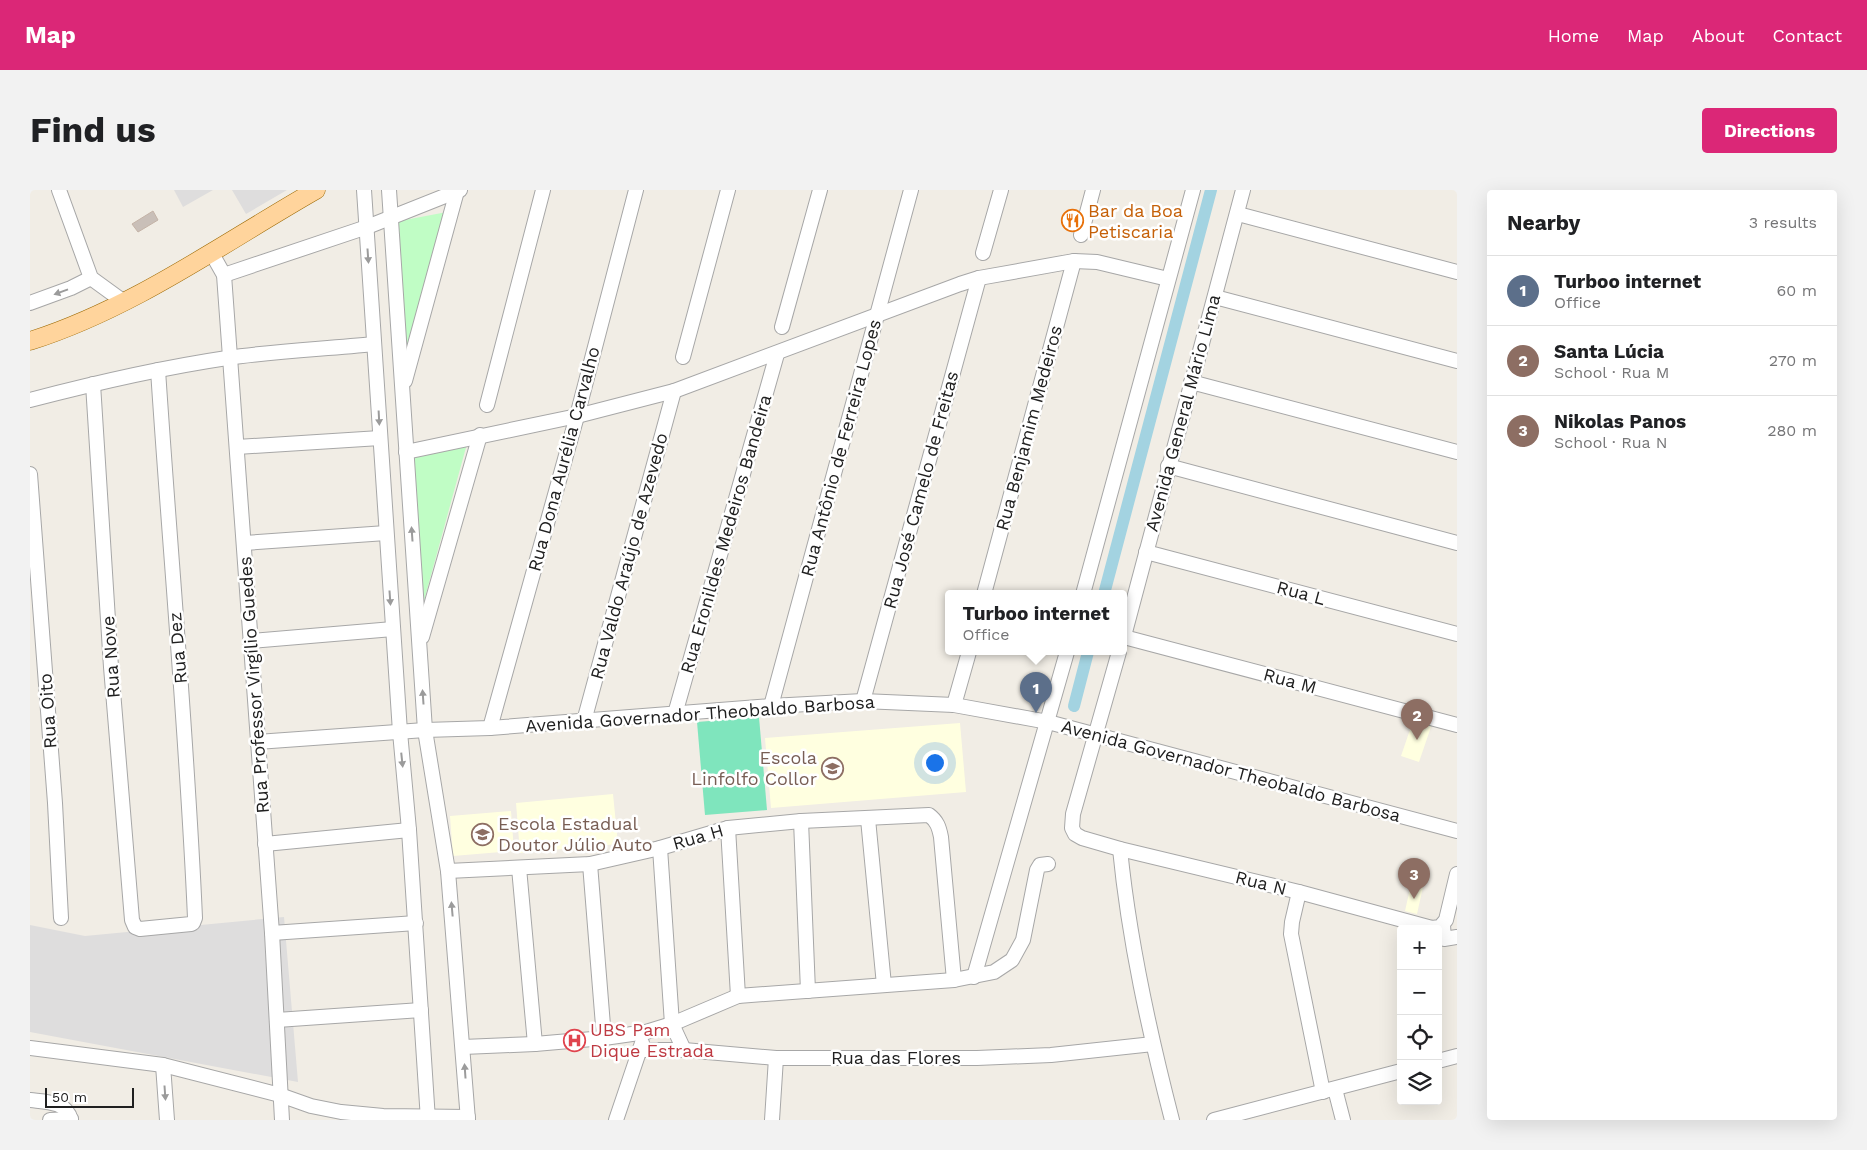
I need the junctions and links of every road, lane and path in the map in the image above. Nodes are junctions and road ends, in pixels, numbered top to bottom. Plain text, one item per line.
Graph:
1 (59, 190) edge
2 (316, 190) edge
3 (364, 190) edge
4 (389, 190) edge
5 (458, 190) edge
6 (543, 190) edge
7 (636, 190) edge
8 (728, 190) edge
9 (820, 190) edge
10 (911, 190) edge
11 (1000, 190) edge
12 (1093, 190) edge
13 (1193, 190) edge
14 (1243, 190) edge
15 (1238, 214) junction
16 (391, 218) junction
17 (367, 227) junction
18 (1081, 235) dead end
19 (211, 252) junction
20 (983, 253) dead end
21 (1074, 261) junction
22 (1457, 272) edge
23 (224, 275) junction
24 (91, 278) junction
25 (979, 278) junction
26 (1168, 279) junction
27 (1215, 297) junction
28 (124, 302) junction
29 (30, 303) edge
30 (877, 315) junction
31 (782, 327) dead end
32 (30, 341) edge
33 (374, 344) junction
34 (777, 354) junction
35 (683, 357) dead end
36 (229, 358) junction
37 (1457, 361) edge
38 (158, 370) junction
39 (1191, 382) junction
40 (93, 384) junction
41 (402, 391) junction
42 (674, 391) junction
43 (30, 400) edge
44 (487, 405) dead end
45 (577, 416) junction
46 (480, 435) junction
47 (380, 438) junction
48 (237, 448) junction
49 (406, 452) junction
50 (1457, 452) edge
51 (1168, 466) junction
52 (30, 474) edge
53 (386, 533) junction
54 (244, 543) junction
55 (1457, 543) edge
56 (1146, 552) junction
57 (985, 590) edge
58 (1084, 590) edge
59 (1127, 625) edge
60 (393, 630) junction
61 (1457, 634) edge
62 (1127, 638) edge
63 (250, 642) junction
64 (420, 645) junction
65 (968, 655) edge
66 (1066, 655) edge
67 (1118, 655) edge
68 (863, 701) junction
69 (954, 705) junction
70 (771, 706) junction
71 (675, 714) junction
72 (584, 721) junction
73 (1051, 723) junction
74 (1457, 725) edge
75 (490, 728) junction
76 (425, 730) junction
77 (400, 732) junction
78 (1088, 733) junction
79 (257, 742) junction
80 (868, 819) junction
81 (801, 821) junction
82 (728, 828) junction
83 (409, 830) junction
84 (1457, 830) edge
85 (265, 844) junction
86 (660, 848) junction
87 (1120, 849) junction
88 (590, 864) junction
89 (1048, 864) dead end
90 (519, 868) junction
91 (448, 871) junction
92 (1457, 874) edge
93 (1299, 892) junction
94 (61, 918) dead end
95 (416, 923) junction
96 (1434, 925) edge
97 (1438, 925) edge
98 (137, 928) joint
99 (272, 933) junction
100 (1442, 935) edge
101 (1457, 938) edge
102 (974, 977) junction
103 (954, 980) junction
104 (884, 984) junction
105 (808, 991) junction
106 (738, 996) junction
107 (421, 1010) junction
108 (277, 1020) junction
109 (672, 1024) junction
110 (646, 1032) junction
111 (604, 1038) junction
112 (535, 1044) junction
113 (1153, 1044) junction
114 (463, 1047) junction
115 (30, 1048) edge
116 (640, 1050) junction
117 (684, 1050) junction
118 (1457, 1056) edge
119 (776, 1058) junction
120 (1442, 1060) edge
121 (163, 1065) junction
122 (1397, 1072) edge
123 (1329, 1091) junction
124 (280, 1095) junction
125 (30, 1100) edge
126 (428, 1118) edge
127 (468, 1119) edge
128 (50, 1120) edge
129 (71, 1120) edge
130 (167, 1120) edge
131 (282, 1120) edge
132 (616, 1120) edge
133 (772, 1120) edge
134 (1172, 1120) edge
135 (1214, 1120) edge
136 (1343, 1120) edge

1 - 24 street
2 - 19 main road
3 - 17 street
4 - 16 street
5 - 16 street
5 - 41 street
6 - 44 street
7 - 45 street, Rua Dona Aurélia Carvalho
8 - 35 street
9 - 31 street
10 - 30 street, Rua Antônio de Ferreira Lopes
11 - 20 street
12 - 18 street
13 - 26 street
14 - 15 street, Avenida General Mário Lima
15 - 22 street
15 - 27 street, Avenida General Mário Lima
16 - 17 street
16 - 41 street
17 - 23 street
17 -> 33 street
19 - 23 street, Rua Professor Virgílio Guedes
19 - 28 main road
21 - 25 street
21 - 26 street
21 - 57 street, Rua Benjamim Medeiros
23 - 36 street, Rua Professor Virgílio Guedes
24 - 28 street
24 -> 29 street
25 - 30 street
25 - 68 street, Rua José Camelo de Freitas
26 - 58 street
27 - 37 street
27 - 39 street, Avenida General Mário Lima
28 - 32 main road
30 - 34 street
30 - 70 street, Rua Antônio de Ferreira Lopes
33 - 36 street
33 -> 47 street
34 - 42 street
34 - 71 street, Rua Eronildes Medeiros Bandeira
36 - 38 street
36 - 48 street, Rua Professor Virgílio Guedes
38 - 40 street
38 - 98 street, Rua Dez
39 - 50 street
39 - 51 street, Avenida General Mário Lima
40 - 43 street
40 - 98 street, Rua Nove
41 - 49 street
42 - 45 street
42 - 72 street, Rua Valdo Araújo de Azevedo
45 - 46 street
45 - 75 street, Rua Dona Aurélia Carvalho
46 - 49 street
46 - 64 street
47 - 48 street
47 - 53 street
48 - 54 street, Rua Professor Virgílio Guedes
64 -> 49 street
51 - 55 street
51 - 56 street, Avenida General Mário Lima
52 - 94 street, Rua Oito
53 - 54 street
53 -> 60 street
54 - 63 street, Rua Professor Virgílio Guedes
56 - 59 street, Avenida General Mário Lima
56 - 61 street, Rua L
60 - 63 street
60 - 77 street
62 - 74 street, Rua M
63 - 79 street, Rua Professor Virgílio Guedes
76 -> 64 street
65 - 69 street
66 - 73 street
67 - 78 street
68 - 69 street, Avenida Governador Theobaldo Barbosa
68 - 70 street, Avenida Governador Theobaldo Barbosa
69 - 73 street, Avenida Governador Theobaldo Barbosa
70 - 71 street, Avenida Governador Theobaldo Barbosa
71 - 72 street, Avenida Governador Theobaldo Barbosa
72 - 75 street, Avenida Governador Theobaldo Barbosa
73 - 78 street, Avenida Governador Theobaldo Barbosa
73 - 102 street
75 - 76 street, Avenida Governador Theobaldo Barbosa
76 - 77 street, Avenida Governador Theobaldo Barbosa
76 - 91 street
77 - 79 street, Avenida Governador Theobaldo Barbosa
77 -> 83 street
78 - 84 street, Avenida Governador Theobaldo Barbosa
78 - 87 street, Rua N
79 - 85 street, Rua Professor Virgílio Guedes
80 - 81 street, Rua H
80 - 103 street, Rua H
80 - 104 street
81 - 82 street, Rua H
81 - 105 street
82 - 86 street, Rua H
82 - 106 street
83 - 85 street
83 - 95 street
85 - 99 street, Rua Professor Virgílio Guedes
86 - 88 street, Rua H
86 - 109 street
87 - 93 street, Rua N
87 - 113 street
88 - 90 street, Rua H
88 - 111 street
89 - 102 street
90 - 91 street, Rua H
90 - 112 street
114 -> 91 street
92 - 97 street
93 - 96 street, Rua N
93 - 123 street
95 - 99 street
95 - 107 street
99 - 108 street, Rua Professor Virgílio Guedes
100 - 101 street
102 - 103 street
103 - 104 street
104 - 105 street
105 - 106 street
106 - 109 street
107 - 108 street
107 - 126 street
108 - 124 street, Rua Professor Virgílio Guedes
109 - 110 street
109 - 117 street
110 - 111 street
110 - 116 street
111 - 112 street
112 - 114 street
113 - 119 street, Rua das Flores
113 - 134 street
127 -> 114 street
115 - 121 street
116 - 117 street, Rua das Flores
116 - 132 street
117 - 119 street, Rua das Flores
118 - 120 street
119 - 133 street
121 - 124 street
121 -> 130 street
122 - 123 street
123 - 135 street
123 - 136 street
124 - 126 street
124 - 131 street, Rua Professor Virgílio Guedes
125 - 129 street
126 - 127 street
128 - 129 street

